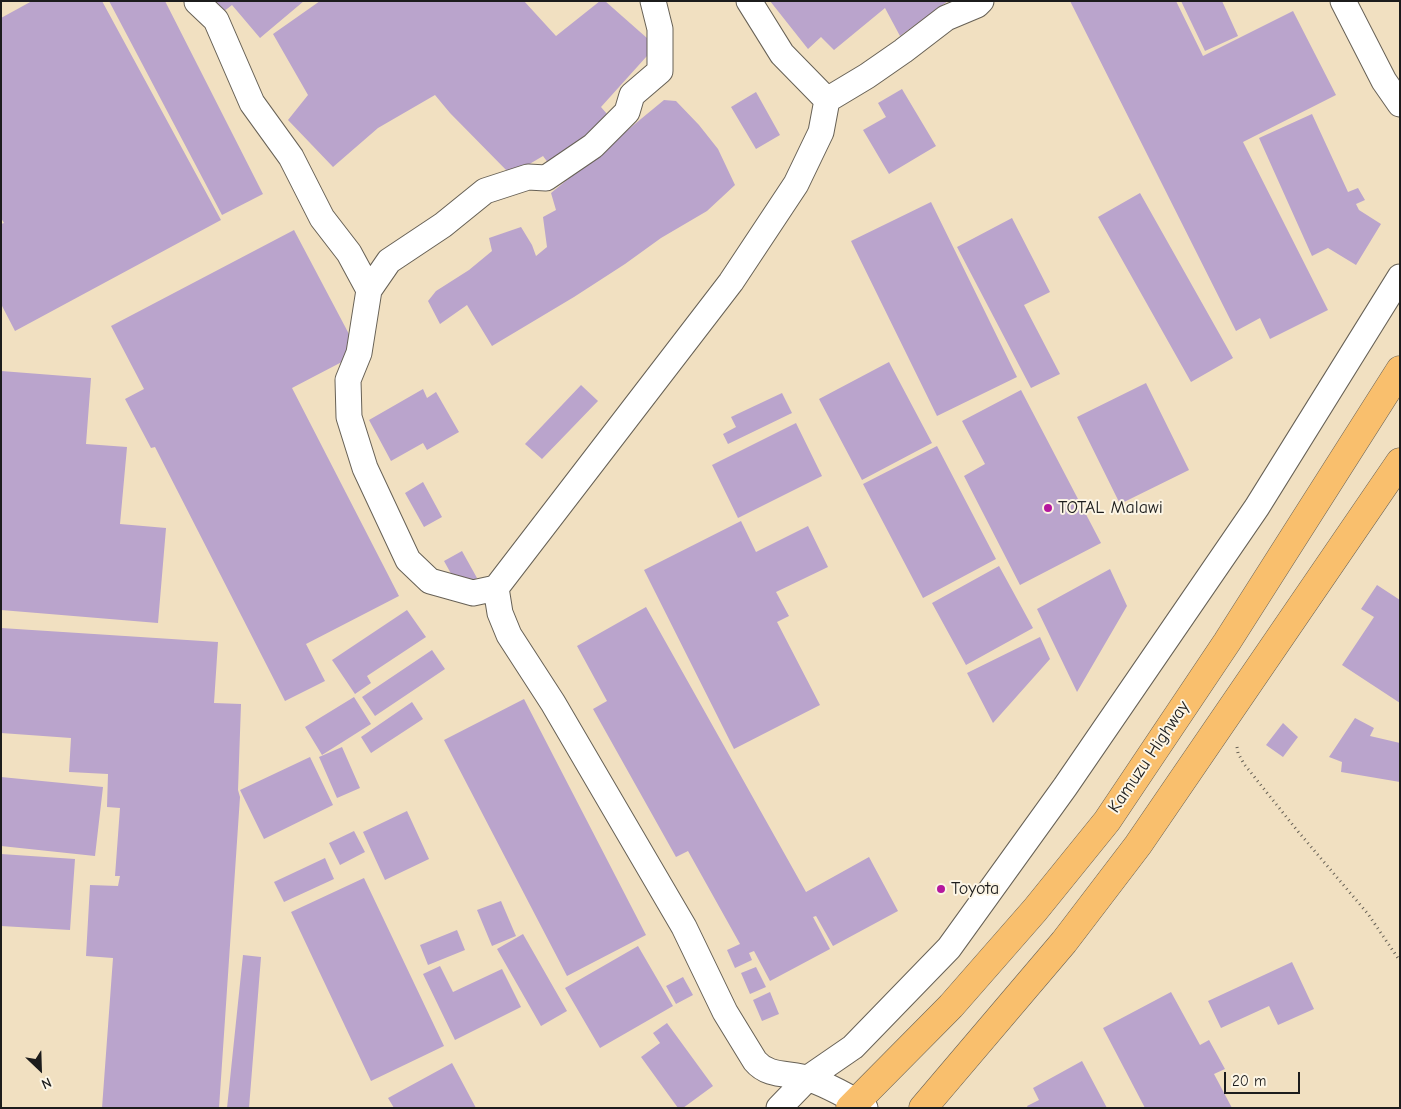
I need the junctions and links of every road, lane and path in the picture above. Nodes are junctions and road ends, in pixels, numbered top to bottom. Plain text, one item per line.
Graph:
1 (653, 1) edge
2 (749, 1) edge
3 (981, 1) edge
4 (1343, 1) edge
5 (197, 2) edge
6 (828, 100) junction
7 (1400, 104) edge
8 (1400, 277) edge
9 (369, 290) junction
10 (1400, 370) edge
11 (1400, 462) edge
12 (496, 588) junction
13 (1236, 742) dead end
14 (1400, 960) edge
15 (808, 1078) junction
16 (857, 1106) edge
17 (779, 1108) edge
18 (923, 1108) edge

1 - 9 street
2 - 6 street
3 - 6 street
4 - 7 street
5 - 9 street
6 - 12 street
8 - 15 street
9 - 12 street
10 - 16 highway, Kamuzu Highway
11 - 18 highway
12 - 15 street
13 - 14 path
15 - 16 street
15 - 17 street

